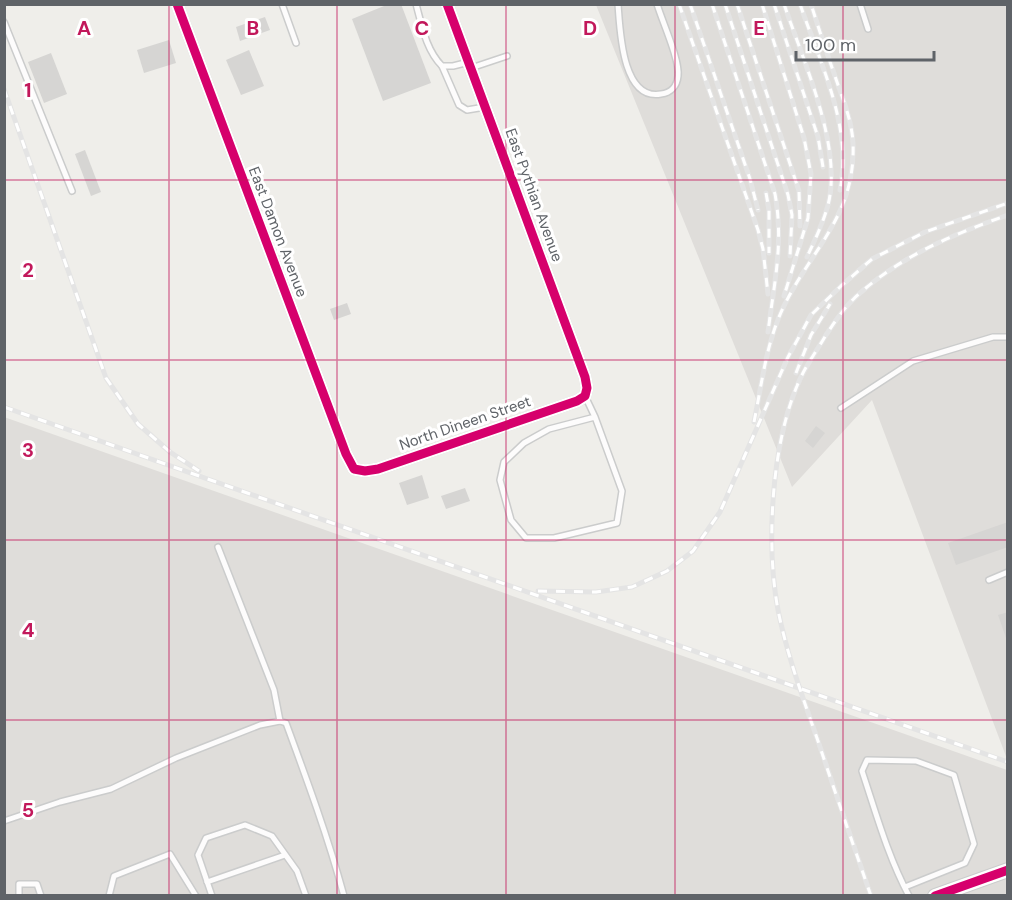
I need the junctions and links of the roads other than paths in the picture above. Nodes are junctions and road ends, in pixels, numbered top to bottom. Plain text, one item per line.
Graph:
1 (177, 4) edge
2 (282, 4) edge
3 (416, 4) edge
4 (447, 4) edge
5 (618, 4) edge
6 (657, 4) edge
7 (860, 4) edge
8 (4, 22) edge
9 (868, 29) dead end
10 (296, 42) dead end
11 (507, 56) dead end
12 (470, 65) junction
13 (442, 66) junction
14 (485, 107) junction
15 (72, 191) dead end
16 (1008, 337) edge
17 (585, 396) junction
18 (841, 408) dead end
19 (595, 417) junction
20 (354, 469) joint
21 (218, 547) dead end
22 (1008, 572) edge
23 (989, 579) dead end
24 (280, 721) junction
25 (4, 821) edge
26 (285, 855) junction
27 (1008, 870) edge
28 (207, 882) junction
29 (905, 887) junction
30 (20, 896) edge
31 (42, 896) edge
32 (110, 896) edge
33 (196, 896) edge
34 (212, 896) edge
35 (306, 896) edge
36 (344, 896) edge
37 (909, 896) edge
38 (935, 896) edge

1 - 20 street, East Damon Avenue
2 - 10 lane
3 - 13 lane
4 - 12 street, East Pythian Avenue
5 - 6 lane
7 - 9 lane
8 - 15 lane
11 - 12 lane
12 - 13 lane
12 - 14 street, East Pythian Avenue
13 - 14 lane
14 - 17 street, East Pythian Avenue
16 - 18 lane
17 - 19 lane
17 - 20 street, North Dineen Street
19 - 19 lane
21 - 24 lane
22 - 23 lane
24 - 25 lane
24 - 36 lane
26 - 28 lane
26 - 28 lane
26 - 35 lane
27 - 38 street
28 - 34 lane
29 - 29 lane
29 - 37 lane
30 - 31 lane
32 - 33 lane

